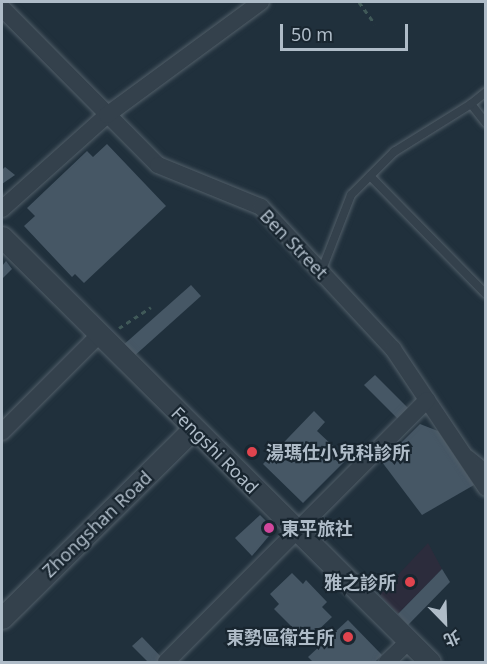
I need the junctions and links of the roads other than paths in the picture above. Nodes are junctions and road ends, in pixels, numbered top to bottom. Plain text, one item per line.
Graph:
1 (261, 2) edge
2 (2, 8) edge
3 (486, 92) edge
4 (471, 104) junction
5 (107, 115) junction
6 (486, 123) edge
7 (370, 176) junction
8 (2, 209) edge
9 (2, 237) edge
10 (321, 272) junction
11 (486, 294) edge
12 (100, 334) junction
13 (427, 400) junction
14 (193, 429) junction
15 (2, 432) edge
16 (456, 443) junction
17 (486, 468) edge
18 (486, 488) edge
19 (297, 530) junction
20 (2, 618) edge
21 (409, 640) junction
22 (166, 663) edge
23 (387, 663) edge
24 (430, 663) edge

1 - 5 street
2 - 5 street, Ben Street
3 - 4 lane
4 - 6 lane
4 - 7 lane
5 - 8 street
5 - 10 street, Ben Street
7 - 10 lane
7 - 11 lane
9 - 12 street, Fengshi Road
10 - 13 street, Ben Street
12 - 14 street, Fengshi Road
12 - 15 street
13 - 16 street, Ben Street
13 - 19 street
14 - 19 street, Fengshi Road
14 - 20 street, Zhongshan Road
16 - 17 lane
16 - 18 street, Ben Street
19 - 21 street, Fengshi Road
19 - 22 street
21 - 23 street
21 - 24 street, Fengshi Road

